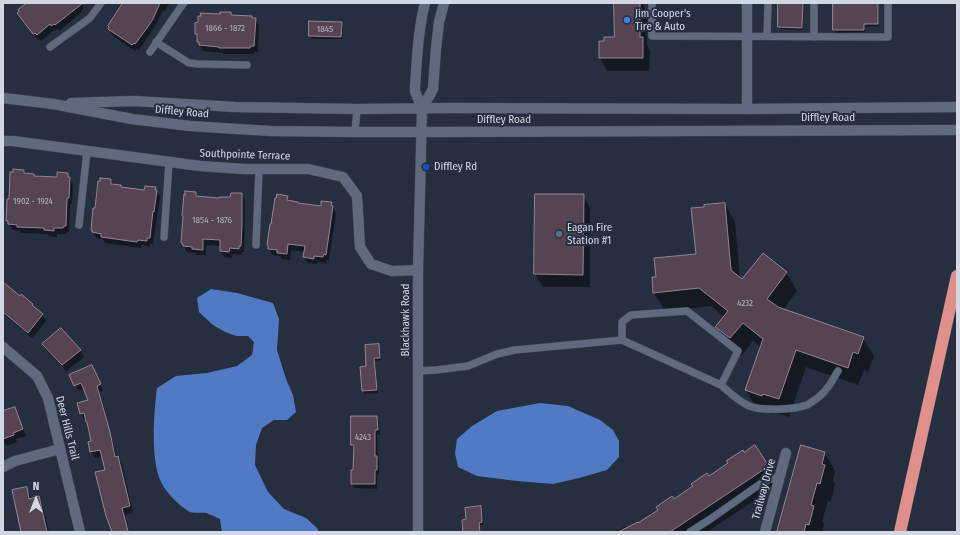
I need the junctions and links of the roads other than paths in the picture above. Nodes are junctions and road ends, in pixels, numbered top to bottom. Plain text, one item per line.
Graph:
1 (101, 3) edge
2 (184, 3) edge
3 (424, 3) edge
4 (444, 3) edge
5 (652, 3) edge
6 (747, 3) edge
7 (768, 3) edge
8 (814, 3) edge
9 (888, 3) edge
10 (747, 36) junction
11 (767, 36) junction
12 (814, 37) junction
13 (156, 42) junction
14 (50, 47) dead end
15 (150, 52) dead end
16 (247, 65) dead end
17 (3, 98) edge
18 (54, 104) junction
19 (957, 107) edge
20 (357, 109) junction
21 (422, 109) junction
22 (747, 109) junction
23 (957, 130) edge
24 (355, 132) junction
25 (422, 132) junction
26 (3, 141) edge
27 (87, 151) junction
28 (169, 162) junction
29 (259, 169) junction
30 (79, 225) dead end
31 (164, 237) dead end
32 (256, 245) dead end
33 (418, 270) junction
34 (957, 276) edge
35 (622, 340) junction
36 (3, 346) edge
37 (418, 371) junction
38 (838, 371) dead end
39 (721, 385) junction
40 (60, 449) junction
41 (786, 453) dead end
42 (3, 467) edge
43 (780, 476) junction
44 (80, 532) edge
45 (418, 532) edge
46 (690, 532) edge
47 (765, 532) edge
48 (900, 532) edge

1 - 14 lane
2 - 13 lane
3 - 21 main road, Blackhawk Road
4 - 21 main road, Blackhawk Road
5 - 10 lane
6 - 10 main road
7 - 11 lane
8 - 12 lane
9 - 12 lane
10 - 11 lane
10 - 22 main road
11 - 12 lane
13 - 15 lane
13 - 16 lane
17 - 18 main road, Diffley Road
18 - 20 main road, Diffley Road
18 - 24 main road, Diffley Road
19 - 22 main road, Diffley Road
20 - 21 main road, Diffley Road
20 - 24 lane
21 - 22 main road, Diffley Road
21 - 25 main road, Blackhawk Road
23 - 25 main road, Diffley Road
24 - 25 main road, Diffley Road
25 - 33 main road, Blackhawk Road
26 - 27 main road, Southpointe Terrace
27 - 28 main road, Southpointe Terrace
27 - 30 lane
28 - 29 main road, Southpointe Terrace
28 - 31 lane
29 - 32 lane
29 - 33 main road, Southpointe Terrace
33 - 37 main road, Blackhawk Road
34 - 48 highway
35 - 37 lane
35 - 39 lane
35 - 39 lane
36 - 40 main road, Deer Hills Trail
37 - 45 main road, Blackhawk Road
38 - 39 lane
40 - 42 main road
40 - 44 main road, Deer Hills Trail
41 - 43 main road, Trailway Drive
43 - 46 lane
43 - 47 main road, Trailway Drive

